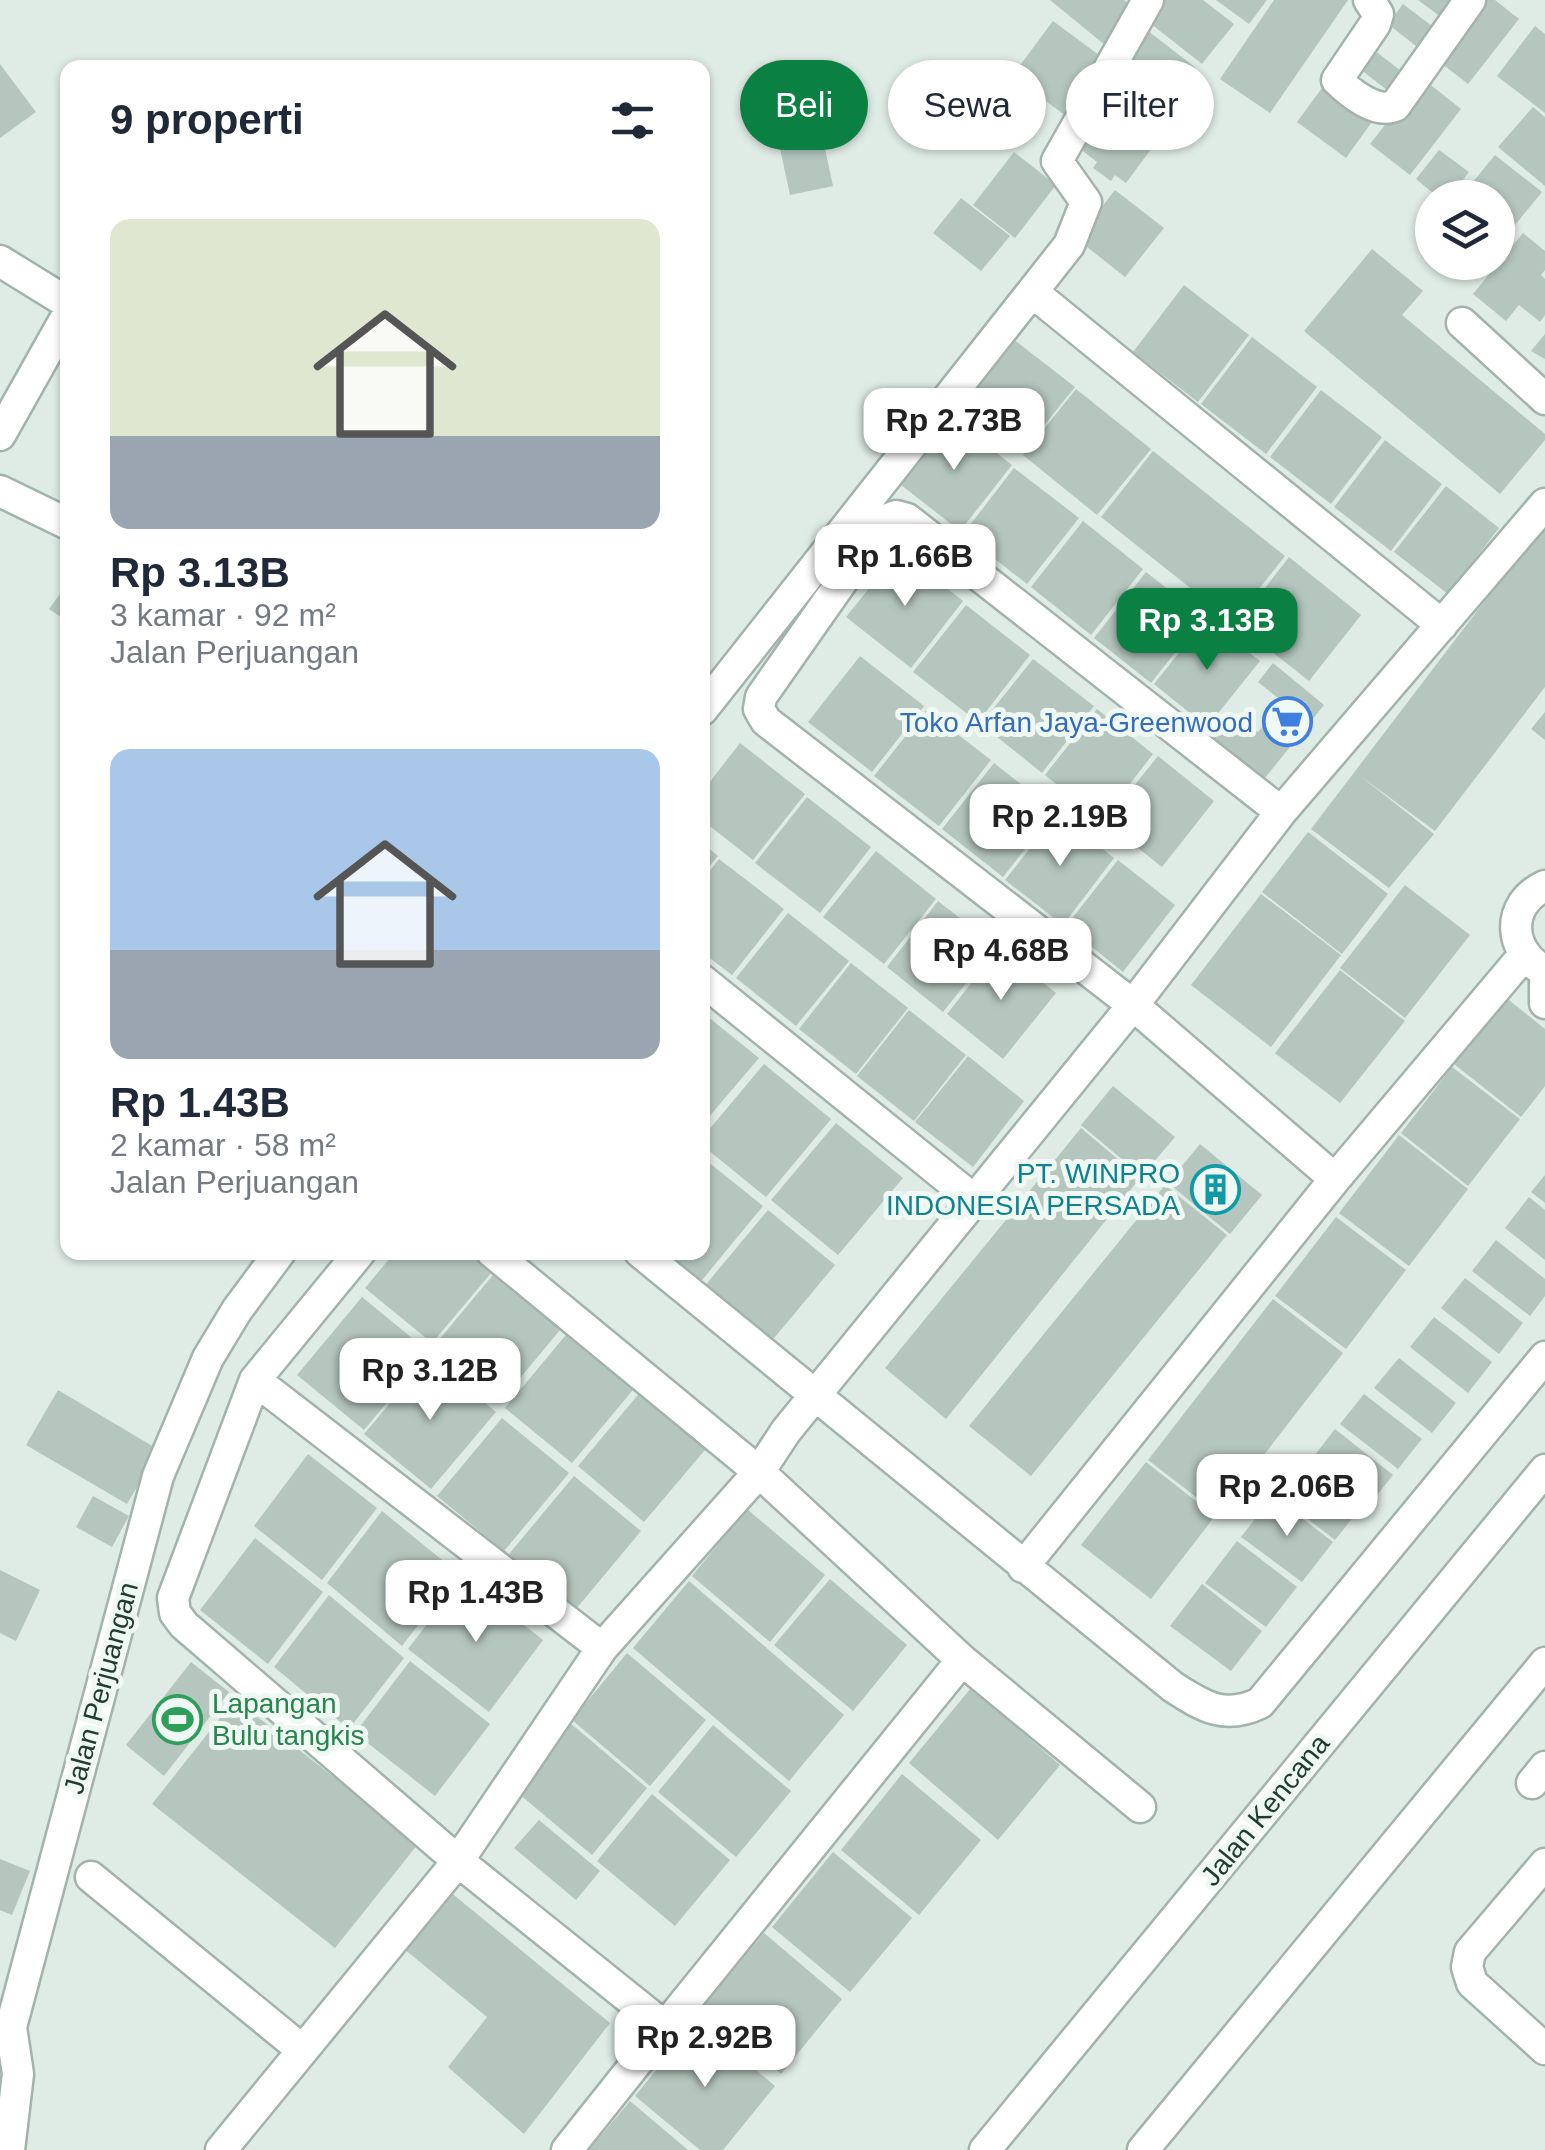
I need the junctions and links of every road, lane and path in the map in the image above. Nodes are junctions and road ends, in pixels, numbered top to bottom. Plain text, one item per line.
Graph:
1 (1148, 0) edge
2 (1369, 0) edge
3 (1470, 0) edge
4 (0, 261) edge
5 (60, 297) edge
6 (1041, 298) dead end
7 (1462, 322) dead end
8 (60, 328) edge
9 (1545, 399) edge
10 (0, 435) edge
11 (0, 491) edge
12 (1545, 504) edge
13 (60, 520) edge
14 (1442, 625) junction
15 (710, 700) edge
16 (1281, 812) junction
17 (1545, 886) edge
18 (1534, 963) edge
19 (1545, 983) edge
20 (710, 986) edge
21 (1545, 1003) edge
22 (1133, 1005) junction
23 (1335, 1179) junction
24 (973, 1199) junction
25 (274, 1260) edge
26 (353, 1260) edge
27 (502, 1260) edge
28 (650, 1260) edge
29 (1545, 1357) edge
30 (255, 1380) junction
31 (815, 1397) junction
32 (1545, 1470) edge
33 (759, 1472) junction
34 (1024, 1567) junction
35 (602, 1648) junction
36 (962, 1660) junction
37 (1545, 1663) edge
38 (1140, 1808) dead end
39 (458, 1860) junction
40 (1545, 1864) edge
41 (92, 1877) dead end
42 (9, 1992) edge
43 (665, 2027) junction
44 (1545, 2048) edge
45 (301, 2050) junction
46 (9, 2150) edge
47 (220, 2150) edge
48 (566, 2150) edge
49 (985, 2150) edge
50 (1143, 2150) edge

1 - 15 street
2 - 3 street
4 - 5 street
6 - 14 street
7 - 9 street
8 - 10 street
11 - 13 street
12 - 14 street
14 - 16 street
16 - 22 street
16 - 22 street
17 - 18 street
18 - 23 street
19 - 21 street
20 - 24 street
22 - 23 street
22 - 24 street
23 - 34 street
24 - 31 street
25 - 42 street, Jalan Perjuangan
26 - 30 street
27 - 33 street
28 - 31 street
29 - 34 street
30 - 35 street
30 - 39 street
31 - 33 street
31 - 34 street
32 - 49 street, Jalan Kencana
33 - 35 street
33 - 36 street
35 - 39 street
36 - 38 street
36 - 43 street
37 - 50 street
39 - 43 street
39 - 45 street
40 - 44 street
41 - 45 street
42 - 46 street, Jalan Perjuangan
43 - 48 street
45 - 47 street

